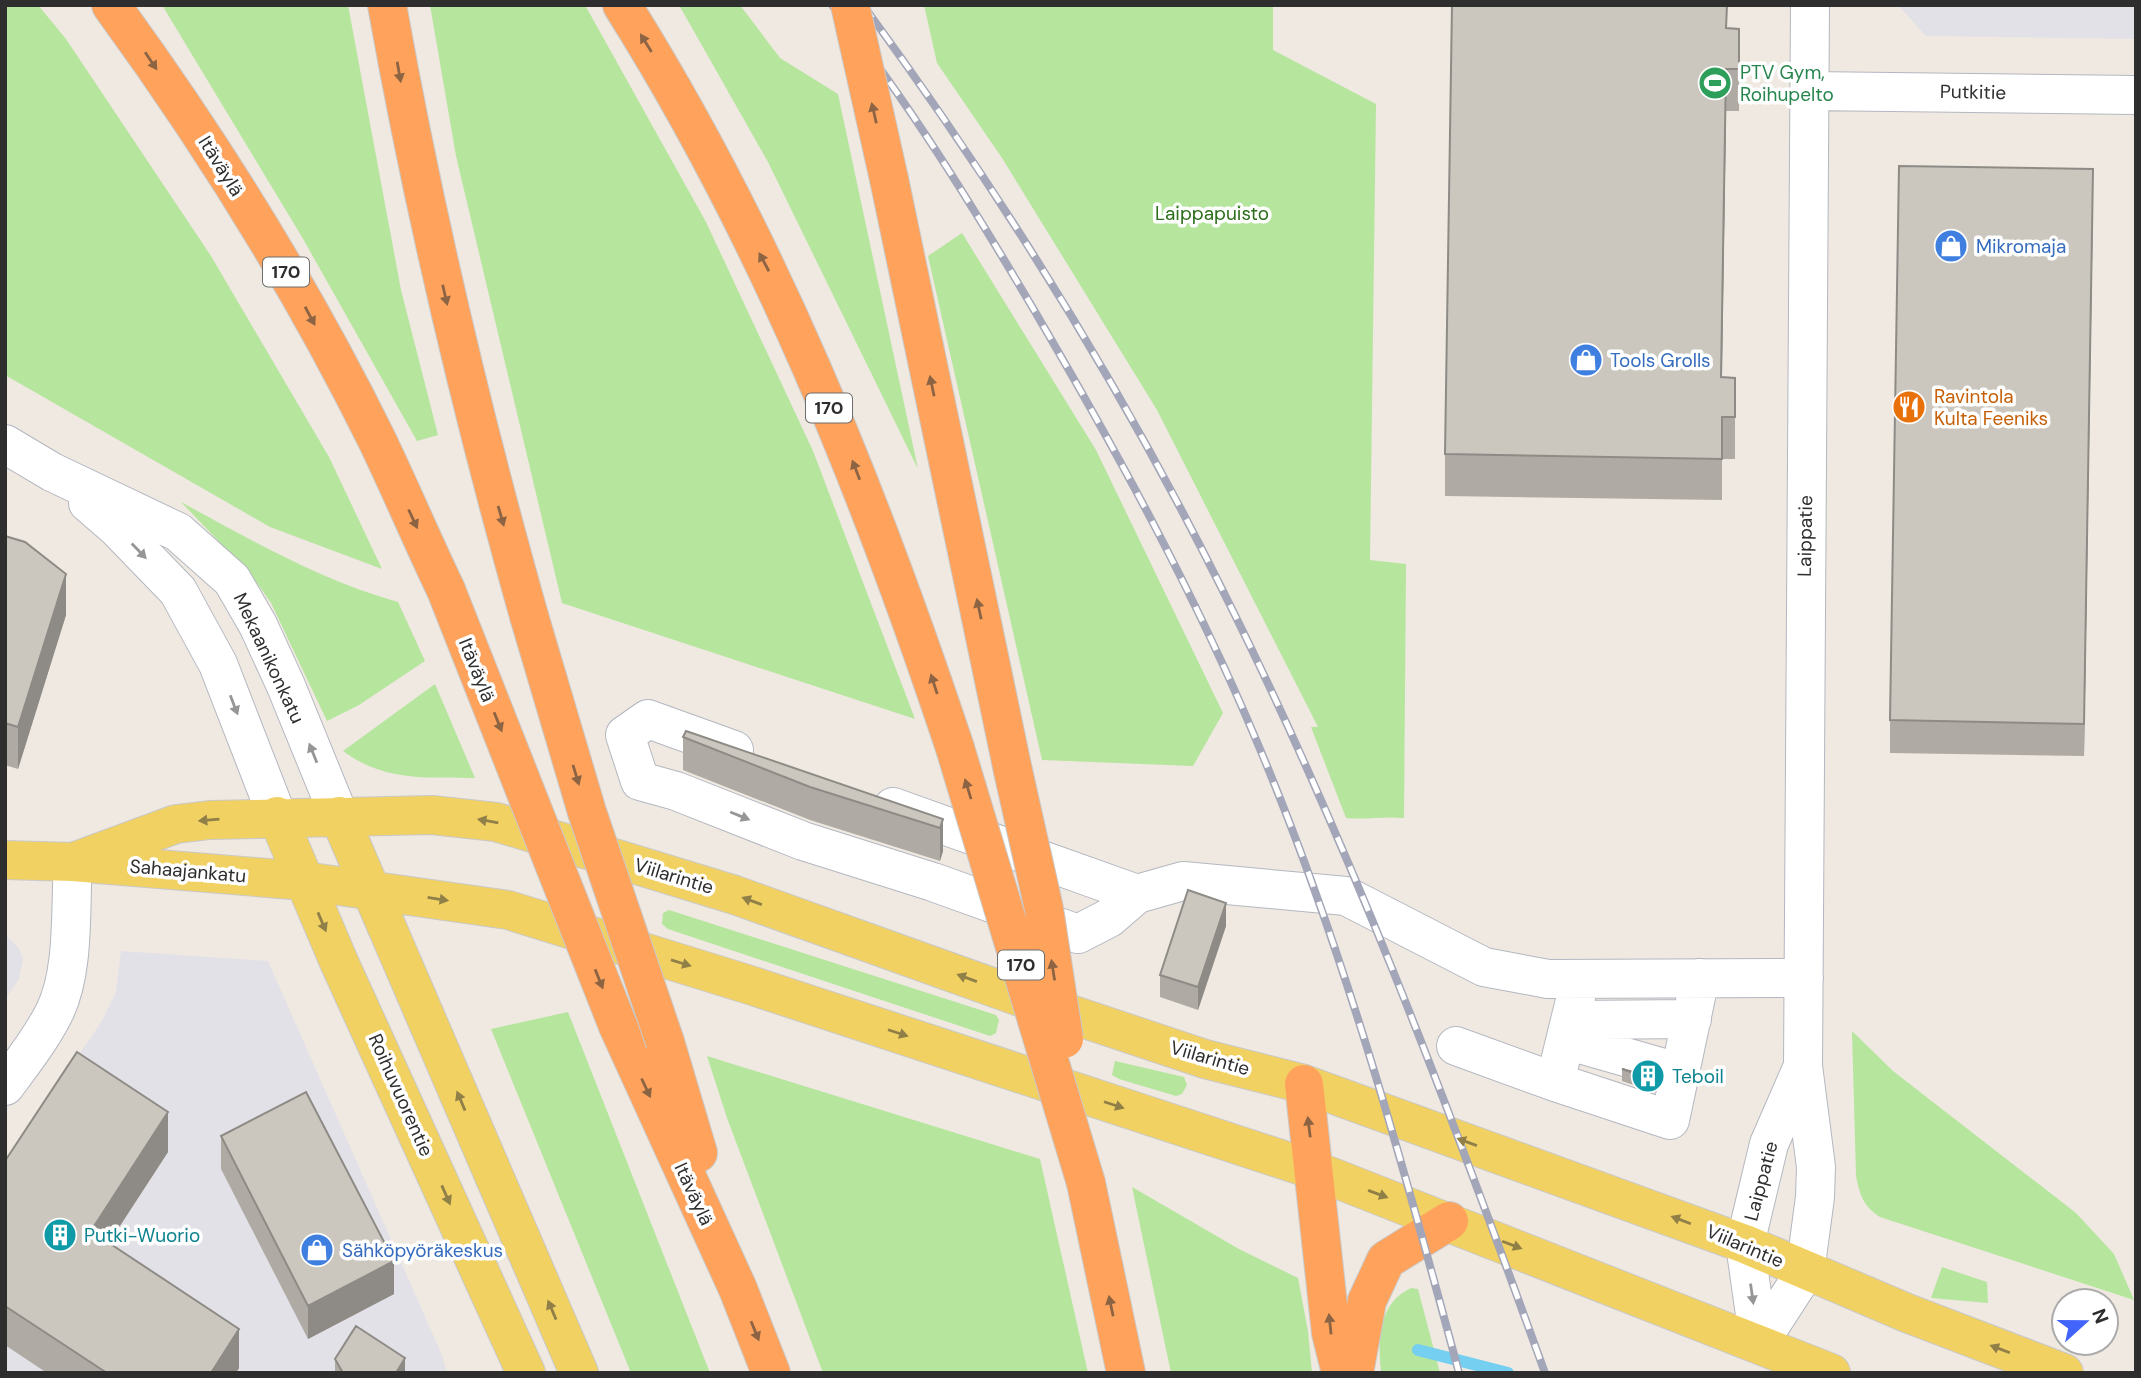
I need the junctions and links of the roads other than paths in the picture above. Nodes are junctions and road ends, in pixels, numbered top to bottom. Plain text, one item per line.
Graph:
1 (111, 5) edge
2 (387, 5) edge
3 (622, 5) edge
4 (850, 5) edge
5 (1810, 5) edge
6 (1810, 90) junction
7 (2136, 95) edge
8 (5, 444) edge
9 (52, 472) junction
10 (762, 760) edge
11 (866, 797) edge
12 (277, 816) junction
13 (339, 816) junction
14 (5, 860) edge
15 (73, 862) junction
16 (304, 881) junction
17 (371, 888) junction
18 (1137, 894) junction
19 (1700, 978) junction
20 (1804, 978) junction
21 (1580, 980) junction
22 (1692, 1019) junction
23 (1568, 1030) junction
24 (1456, 1046) dead end
25 (1803, 1066) junction
26 (1681, 1073) junction
27 (1555, 1082) junction
28 (1304, 1084) junction
29 (5, 1086) edge
30 (1314, 1170) junction
31 (1086, 1183) junction
32 (1448, 1220) junction
33 (1745, 1244) junction
34 (1805, 1272) junction
35 (738, 1289) junction
36 (1759, 1343) junction
37 (526, 1373) edge
38 (579, 1373) edge
39 (771, 1373) edge
40 (1126, 1373) edge
41 (1341, 1373) edge
42 (1354, 1373) edge
43 (1832, 1373) edge
44 (2064, 1373) edge

1 -> 35 highway, Itäväylä / 170, bridge
2 -> 35 highway, bridge
31 -> 3 highway, 170, bridge
31 -> 4 highway, bridge
5 - 6 street, Laippatie
6 - 7 street, Putkitie
6 - 20 street, Laippatie
8 - 9 street, Mekaanikonkatu
9 -> 12 street, Mekaanikonkatu
13 -> 9 street, Mekaanikonkatu
10 -> 18 street
11 - 18 street
12 - 13 main road, Viilarintie
12 -> 15 main road, Sahaajankatu
12 - 16 main road, Roihuvuorentie
13 - 17 main road
28 -> 13 main road, Viilarintie
14 - 15 main road, Sahaajankatu
15 - 16 main road, Sahaajankatu
15 - 29 street
16 - 17 main road, Sahaajankatu
16 -> 37 main road, Roihuvuorentie
17 -> 30 main road
38 -> 17 main road
18 - 21 street
19 - 20 street
19 - 21 street
19 - 22 street
20 - 25 street, Laippatie
21 - 23 street
22 - 23 street
22 - 26 street
23 - 26 street
23 - 27 street
24 - 27 street
25 - 33 street, Laippatie
25 - 34 street, Laippatie
26 - 27 street
30 -> 28 highway
33 -> 28 main road, Viilarintie
30 -> 32 main road
41 -> 30 highway
40 -> 31 highway, 170
32 -> 36 main road
32 - 42 highway
33 - 34 main road, Viilarintie
33 -> 36 street, Laippatie
34 - 36 street, Laippatie
44 -> 34 main road, Viilarintie
35 -> 39 highway, Itäväylä / 170
36 - 43 main road

